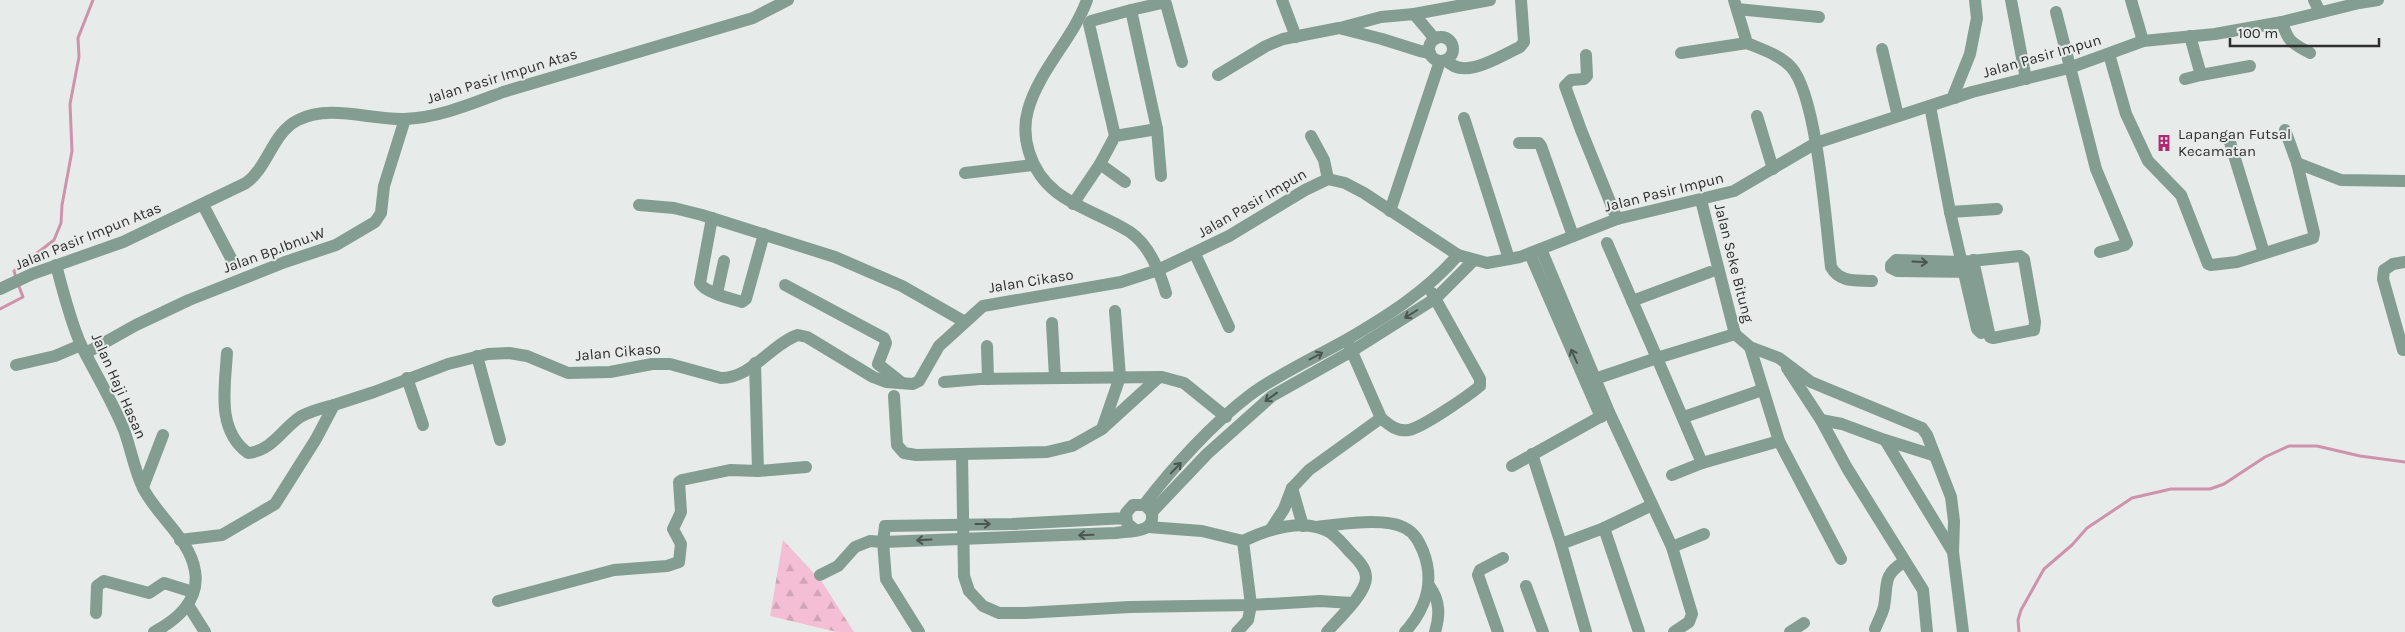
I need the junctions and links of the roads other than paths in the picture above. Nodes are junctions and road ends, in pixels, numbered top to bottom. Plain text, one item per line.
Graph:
1 (788, 0) edge
2 (1087, 0) edge
3 (1282, 0) edge
4 (1490, 0) edge
5 (1521, 0) edge
6 (1975, 0) edge
7 (2011, 0) edge
8 (2131, 0) edge
9 (2314, 0) edge
10 (2378, 0) edge
11 (1736, 4) edge
12 (1131, 10) junction
13 (2056, 12) dead end
14 (2320, 12) junction
15 (1414, 14) junction
16 (1819, 17) dead end
17 (2282, 22) junction
18 (1339, 28) junction
19 (2190, 36) junction
20 (1296, 37) junction
21 (1435, 39) junction
22 (2142, 41) junction
23 (1747, 43) junction
24 (1882, 49) dead end
25 (2310, 52) dead end
26 (1681, 53) dead end
27 (2109, 54) junction
28 (1586, 55) dead end
29 (1439, 58) junction
30 (1182, 62) dead end
31 (2250, 66) dead end
32 (2069, 68) junction
33 (1218, 75) dead end
34 (2202, 75) junction
35 (2026, 79) junction
36 (2185, 79) dead end
37 (1956, 98) junction
38 (1930, 106) junction
39 (1757, 116) dead end
40 (1898, 116) junction
41 (1464, 118) dead end
42 (405, 119) junction
43 (1157, 129) junction
44 (2285, 130) dead end
45 (1115, 136) junction
46 (1311, 136) dead end
47 (2229, 139) dead end
48 (1519, 143) dead end
49 (1816, 143) junction
50 (2297, 163) junction
51 (1033, 164) junction
52 (1100, 164) junction
53 (1773, 169) junction
54 (965, 173) dead end
55 (1161, 176) dead end
56 (1328, 179) junction
57 (2405, 181) edge
58 (1125, 182) dead end
59 (1701, 200) junction
60 (1072, 204) junction
61 (203, 205) junction
62 (638, 205) dead end
63 (1997, 208) dead end
64 (1390, 211) junction
65 (1950, 212) junction
66 (712, 218) junction
67 (1617, 220) junction
68 (764, 234) junction
69 (1573, 236) junction
70 (1608, 243) dead end
71 (1535, 252) junction
72 (2100, 252) dead end
73 (2264, 253) junction
74 (1195, 254) junction
75 (1458, 255) junction
76 (1509, 259) junction
77 (1474, 260) junction
78 (724, 261) dead end
79 (2405, 262) edge
80 (234, 264) dead end
81 (56, 265) junction
82 (1968, 267) junction
83 (1158, 270) junction
84 (1710, 272) dead end
85 (1872, 281) dead end
86 (785, 285) dead end
87 (1428, 287) junction
88 (0, 289) edge
89 (717, 293) junction
90 (1166, 294) dead end
91 (1436, 298) junction
92 (1632, 301) junction
93 (1115, 311) dead end
94 (965, 322) junction
95 (1052, 323) dead end
96 (1229, 327) dead end
97 (1736, 334) junction
98 (1349, 345) junction
99 (987, 346) dead end
100 (1750, 347) junction
101 (83, 349) junction
102 (2403, 350) dead end
103 (227, 353) dead end
104 (477, 356) junction
105 (1657, 358) junction
106 (1779, 358) junction
107 (755, 363) junction
108 (16, 366) dead end
109 (1120, 377) junction
110 (1159, 377) junction
111 (408, 378) junction
112 (1055, 378) junction
113 (988, 379) junction
114 (1591, 380) junction
115 (944, 382) dead end
116 (904, 384) junction
117 (1762, 390) junction
118 (894, 396) dead end
119 (334, 405) junction
120 (1605, 414) junction
121 (1226, 417) junction
122 (1684, 417) junction
123 (1381, 418) junction
124 (1821, 420) junction
125 (423, 425) dead end
126 (1102, 429) junction
127 (163, 435) dead end
128 (500, 440) dead end
129 (1885, 440) junction
130 (1779, 441) junction
131 (962, 454) junction
132 (1532, 454) junction
133 (1933, 455) junction
134 (1702, 463) junction
135 (1512, 466) dead end
136 (806, 467) dead end
137 (758, 471) junction
138 (1672, 475) dead end
139 (143, 487) junction
140 (1292, 488) junction
141 (1652, 506) junction
142 (1148, 508) junction
143 (1126, 518) junction
144 (962, 524) junction
145 (1303, 526) junction
146 (1148, 527) junction
147 (1318, 527) junction
148 (1604, 528) junction
149 (1134, 529) junction
150 (1271, 529) junction
151 (1704, 534) dead end
152 (962, 538) junction
153 (180, 540) junction
154 (1243, 541) junction
155 (883, 542) junction
156 (1561, 544) junction
157 (1672, 547) junction
158 (1953, 552) junction
159 (1503, 558) dead end
160 (1841, 559) dead end
161 (1904, 562) junction
162 (820, 575) dead end
163 (1526, 586) dead end
164 (1430, 587) junction
165 (193, 592) junction
166 (498, 601) dead end
167 (1352, 603) junction
168 (188, 605) junction
169 (1251, 605) junction
170 (96, 613) dead end
171 (1804, 623) dead end
172 (1875, 629) dead end
173 (154, 632) edge
174 (205, 632) edge
175 (919, 632) edge
176 (1237, 632) edge
177 (1327, 632) edge
178 (1405, 632) edge
179 (1435, 632) edge
180 (1498, 632) edge
181 (1543, 632) edge
182 (1586, 632) edge
183 (1639, 632) edge
184 (1674, 632) edge
185 (1790, 632) edge
186 (1927, 632) edge
187 (1963, 632) edge

1 - 42 street, Jalan Pasir Impun Atas
2 - 51 street
3 - 20 street
4 - 15 street
5 - 29 street
6 - 37 street
7 - 35 street
8 - 22 street
9 - 14 street
10 - 14 street, Jalan Pasir Impun
11 - 16 street
11 - 23 street
12 - 30 street
12 - 43 street
12 - 45 street
13 - 32 street
14 - 17 street, Jalan Pasir Impun
15 - 18 street
15 - 21 street
17 - 19 street, Jalan Pasir Impun
17 - 25 street
18 - 20 street
18 - 29 street
19 - 22 street, Jalan Pasir Impun
19 - 34 street
20 - 33 street
21 - 29 street
21 - 29 street
22 - 27 street, Jalan Pasir Impun
23 - 26 street
23 - 49 street
24 - 40 street
27 - 32 street, Jalan Pasir Impun
27 - 73 street
28 - 67 street
29 - 64 street
31 - 34 street
32 - 35 street, Jalan Pasir Impun
32 - 72 street
34 - 36 street
35 - 37 street, Jalan Pasir Impun
37 - 38 street, Jalan Pasir Impun
38 - 40 street, Jalan Pasir Impun
38 - 65 street
39 - 53 street
40 - 49 street, Jalan Pasir Impun
41 - 76 street
42 - 61 street, Jalan Pasir Impun Atas
42 - 101 street, Jalan Bp.Ibnu.W
43 - 45 street
43 - 55 street
44 - 50 street
45 - 52 street
46 - 56 street
47 - 73 street
48 - 69 street
49 - 53 street, Jalan Pasir Impun
49 - 85 street
50 - 57 street
50 - 73 street
51 - 54 street
51 - 60 street
52 - 58 street
52 - 60 street
53 - 59 street, Jalan Pasir Impun
56 - 64 street, Jalan Pasir Impun
56 - 74 street, Jalan Pasir Impun
59 - 67 street, Jalan Pasir Impun
59 - 97 street, Jalan Seke Bitung
60 - 83 street
61 - 80 street
61 - 81 street, Jalan Pasir Impun Atas
62 - 66 street
63 - 65 street
64 - 75 street, Jalan Pasir Impun
65 - 82 street
66 - 68 street
66 - 89 street
67 - 69 street, Jalan Pasir Impun
68 - 89 street
68 - 94 street
69 - 71 street, Jalan Pasir Impun
70 - 92 street
71 - 76 street, Jalan Pasir Impun
71 - 114 street
74 - 83 street, Jalan Pasir Impun
74 - 96 street
75 - 77 street, Jalan Pasir Impun
75 - 87 street
76 - 77 street, Jalan Pasir Impun
77 - 91 street
78 - 89 street
79 - 102 street
81 - 88 street, Jalan Pasir Impun Atas
81 - 101 street, Jalan Haji Hasan
82 - 82 street
83 - 90 street
83 - 94 street, Jalan Cikaso
84 - 92 street
86 - 116 street
87 - 91 street
87 - 98 street
91 -> 98 street
91 - 123 street
92 - 105 street
93 - 109 street
94 - 116 street, Jalan Cikaso
95 - 112 street
97 - 100 street
97 - 105 street
121 -> 98 street
98 - 123 street
98 -> 142 street
99 - 113 street
100 - 106 street
100 - 117 street
101 - 108 street, Jalan Bp.Ibnu.W
101 - 139 street, Jalan Haji Hasan
103 - 119 street, Jalan Cikaso
104 - 107 street, Jalan Cikaso
104 - 111 street, Jalan Cikaso
104 - 128 street
105 - 114 street
105 - 122 street
106 - 124 street
106 - 133 street
107 - 116 street, Jalan Cikaso
107 - 137 street
109 - 110 street
109 - 112 street
109 - 126 street
110 - 121 street
110 - 126 street
111 - 119 street, Jalan Cikaso
111 - 125 street
112 - 113 street
113 - 115 street
114 - 120 street
117 - 122 street
117 - 130 street
118 - 131 street
119 - 153 street
120 - 132 street
120 - 141 street
142 -> 121 street
122 - 134 street
123 - 140 street
124 - 129 street
124 - 161 street
126 - 131 street
127 - 139 street
129 - 133 street
129 - 158 street
130 - 134 street
130 - 160 street
131 - 144 street
132 - 135 street
132 - 156 street
133 - 158 street
134 - 138 street
136 - 137 street
137 - 166 street
139 - 153 street, Jalan Haji Hasan
140 - 145 street
140 - 150 street
141 - 148 street
141 - 157 street
142 - 143 street
142 - 146 street
144 -> 143 street
143 - 149 street
144 - 152 street
144 - 155 street
145 - 147 street
145 - 150 street
146 - 149 street
146 - 154 street
147 - 164 street
147 - 167 street
148 - 156 street
148 - 183 street
149 -> 152 street
150 - 154 street
151 - 157 street
152 -> 155 street
152 - 169 street
153 - 165 street, Jalan Haji Hasan
154 - 169 street
155 - 162 street
155 - 175 street
156 - 182 street
157 - 184 street
158 - 187 street
159 - 180 street
161 - 172 street
161 - 186 street
163 - 181 street
164 - 178 street
164 - 179 street
165 - 168 street, Jalan Haji Hasan
165 - 170 street
167 - 169 street
167 - 177 street
168 - 173 street
168 - 174 street
169 - 176 street
171 - 185 street

